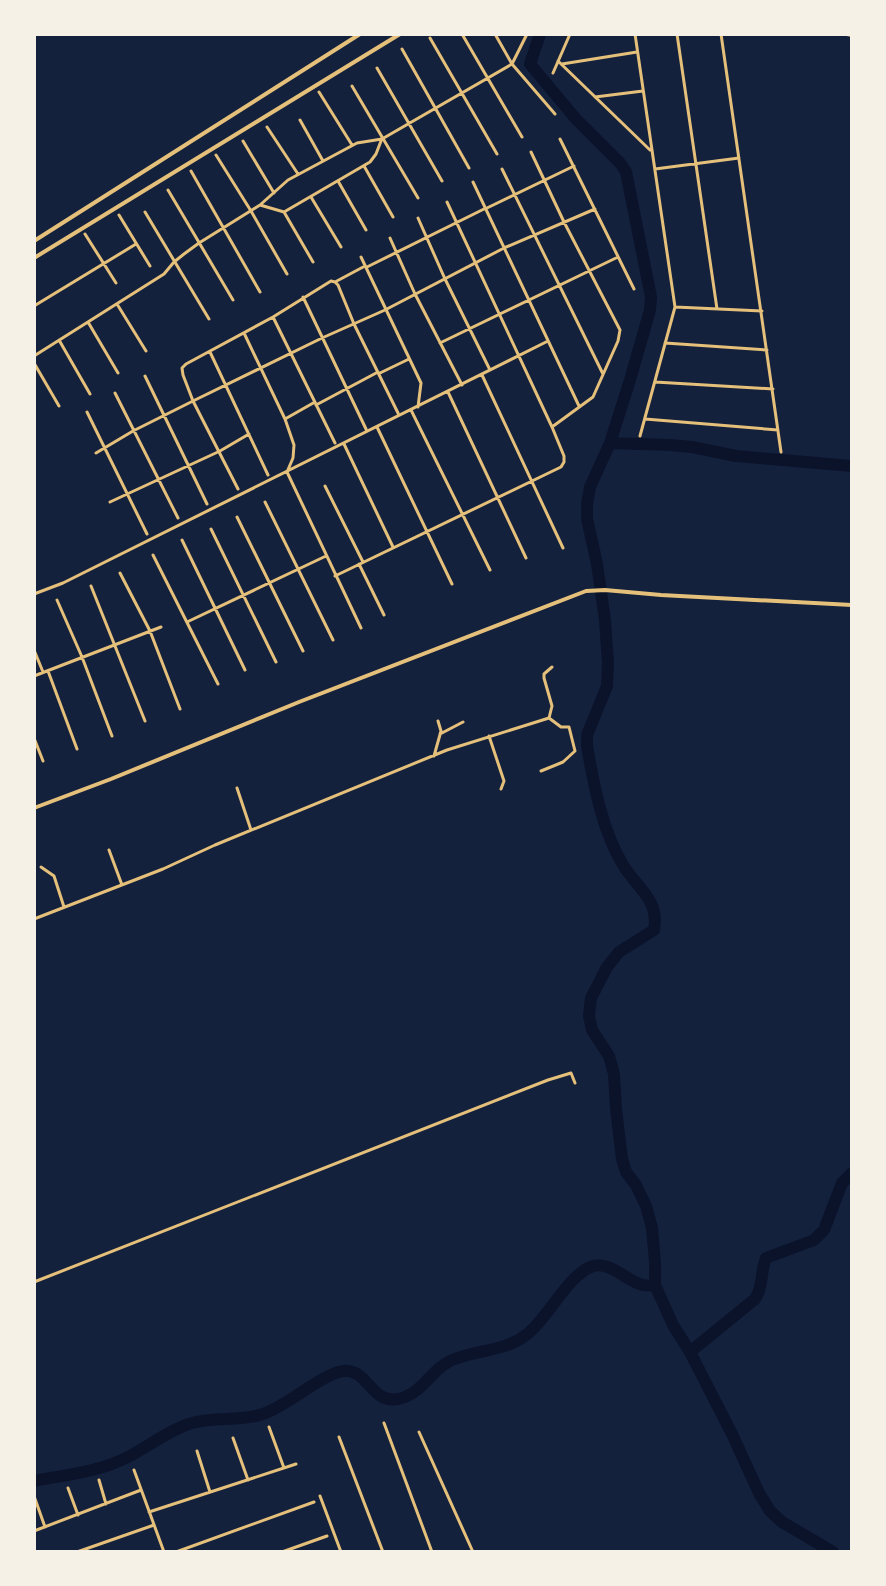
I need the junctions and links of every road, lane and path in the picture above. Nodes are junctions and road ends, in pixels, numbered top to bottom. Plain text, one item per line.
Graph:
1 (360, 34) edge
2 (400, 34) edge
3 (462, 34) edge
4 (495, 34) edge
5 (527, 34) edge
6 (570, 34) edge
7 (635, 34) edge
8 (677, 34) edge
9 (721, 34) edge
10 (430, 38) dead end
11 (402, 49) dead end
12 (637, 52) junction
13 (560, 62) junction
14 (512, 64) junction
15 (377, 68) dead end
16 (553, 73) dead end
17 (488, 78) junction
18 (352, 86) dead end
19 (643, 91) junction
20 (319, 92) dead end
21 (462, 93) junction
22 (595, 97) junction
23 (435, 108) junction
24 (555, 114) dead end
25 (300, 120) dead end
26 (409, 123) junction
27 (267, 127) dead end
28 (522, 137) dead end
29 (382, 139) junction
30 (560, 139) dead end
31 (243, 141) dead end
32 (352, 145) junction
33 (650, 151) junction
34 (531, 152) dead end
35 (497, 154) dead end
36 (216, 155) dead end
37 (739, 158) junction
38 (323, 161) junction
39 (697, 164) junction
40 (364, 166) junction
41 (574, 166) junction
42 (469, 168) dead end
43 (502, 169) dead end
44 (654, 170) junction
45 (191, 171) dead end
46 (298, 174) junction
47 (544, 180) junction
48 (338, 181) junction
49 (442, 181) dead end
50 (473, 182) dead end
51 (168, 190) dead end
52 (274, 193) junction
53 (514, 195) junction
54 (311, 197) junction
55 (418, 198) dead end
56 (447, 202) dead end
57 (260, 205) junction
58 (486, 208) junction
59 (595, 209) junction
60 (251, 211) junction
61 (145, 212) dead end
62 (284, 212) junction
63 (119, 215) dead end
64 (393, 217) dead end
65 (418, 218) dead end
66 (564, 222) junction
67 (457, 223) junction
68 (224, 227) junction
69 (366, 230) dead end
70 (85, 234) dead end
71 (533, 234) junction
72 (427, 237) junction
73 (390, 238) dead end
74 (34, 241) edge
75 (199, 243) junction
76 (136, 244) junction
77 (341, 247) dead end
78 (504, 248) junction
79 (397, 252) junction
80 (361, 257) dead end
81 (618, 257) junction
82 (34, 258) edge
83 (174, 262) junction
84 (313, 262) dead end
85 (103, 263) junction
86 (476, 264) junction
87 (150, 266) dead end
88 (365, 267) junction
89 (590, 271) junction
90 (287, 274) dead end
91 (445, 279) junction
92 (335, 282) junction
93 (116, 283) dead end
94 (559, 285) junction
95 (634, 289) dead end
96 (260, 292) dead end
97 (415, 294) junction
98 (303, 297) junction
99 (233, 300) dead end
100 (528, 300) junction
101 (117, 304) junction
102 (34, 306) edge
103 (675, 307) junction
104 (717, 309) junction
105 (385, 310) junction
106 (762, 311) junction
107 (500, 314) junction
108 (273, 317) junction
109 (209, 319) dead end
110 (88, 322) junction
111 (354, 324) junction
112 (469, 329) junction
113 (244, 333) junction
114 (322, 338) junction
115 (59, 340) junction
116 (548, 341) junction
117 (440, 343) junction
118 (665, 343) junction
119 (767, 350) junction
120 (146, 351) dead end
121 (210, 352) junction
122 (291, 353) junction
123 (34, 356) edge
124 (520, 356) junction
125 (409, 359) junction
126 (34, 363) edge
127 (260, 369) junction
128 (490, 371) junction
129 (118, 373) dead end
130 (379, 373) junction
131 (603, 374) junction
132 (482, 375) junction
133 (145, 376) dead end
134 (655, 382) junction
135 (226, 385) junction
136 (462, 385) junction
137 (347, 389) junction
138 (773, 389) junction
139 (448, 392) junction
140 (115, 393) dead end
141 (90, 394) dead end
142 (193, 401) junction
143 (316, 404) junction
144 (59, 406) dead end
145 (579, 406) junction
146 (418, 407) junction
147 (411, 410) junction
148 (87, 412) dead end
149 (398, 413) dead end
150 (164, 416) junction
151 (285, 419) junction
152 (645, 419) junction
153 (377, 427) junction
154 (552, 427) junction
155 (366, 429) dead end
156 (778, 430) junction
157 (133, 431) junction
158 (249, 434) junction
159 (640, 436) dead end
160 (335, 443) dead end
161 (344, 444) junction
162 (105, 449) junction
163 (220, 451) junction
164 (781, 452) dead end
165 (96, 453) dead end
166 (189, 466) junction
167 (287, 472) junction
168 (268, 475) dead end
169 (158, 480) junction
170 (532, 481) junction
171 (325, 486) dead end
172 (238, 489) dead end
173 (128, 494) junction
174 (497, 498) junction
175 (110, 502) dead end
176 (265, 502) dead end
177 (207, 504) dead end
178 (463, 514) junction
179 (237, 517) dead end
180 (178, 518) dead end
181 (211, 529) dead end
182 (427, 531) junction
183 (147, 534) dead end
184 (182, 540) dead end
185 (393, 547) junction
186 (563, 548) dead end
187 (153, 555) dead end
188 (326, 556) junction
189 (526, 558) dead end
190 (361, 563) junction
191 (298, 569) junction
192 (490, 570) dead end
193 (120, 573) dead end
194 (335, 576) junction
195 (270, 582) junction
196 (452, 584) dead end
197 (91, 586) dead end
198 (34, 594) edge
199 (243, 595) junction
200 (57, 600) dead end
201 (852, 605) edge
202 (215, 609) junction
203 (384, 615) dead end
204 (187, 622) junction
205 (161, 627) dead end
206 (361, 628) dead end
207 (150, 631) junction
208 (333, 640) dead end
209 (115, 645) junction
210 (34, 650) edge
211 (303, 651) dead end
212 (82, 657) junction
213 (276, 662) dead end
214 (552, 667) dead end
215 (245, 670) dead end
216 (46, 671) junction
217 (34, 676) edge
218 (218, 684) dead end
219 (180, 709) dead end
220 (549, 718) junction
221 (145, 721) dead end
222 (438, 721) dead end
223 (463, 722) dead end
224 (440, 734) junction
225 (112, 736) dead end
226 (489, 736) junction
227 (34, 738) edge
228 (77, 749) dead end
229 (434, 756) junction
230 (43, 761) dead end
231 (541, 771) dead end
232 (237, 788) dead end
233 (501, 789) dead end
234 (34, 808) edge
235 (251, 830) junction
236 (109, 850) dead end
237 (41, 867) dead end
238 (122, 885) junction
239 (64, 907) junction
240 (34, 919) edge
241 (575, 1083) dead end
242 (34, 1282) edge
243 (384, 1423) dead end
244 (269, 1427) dead end
245 (419, 1432) dead end
246 (339, 1437) dead end
247 (233, 1438) dead end
248 (197, 1451) dead end
249 (296, 1464) dead end
250 (284, 1468) junction
251 (134, 1470) dead end
252 (99, 1480) dead end
253 (248, 1480) junction
254 (68, 1488) dead end
255 (141, 1490) junction
256 (210, 1492) junction
257 (34, 1496) edge
258 (320, 1496) dead end
259 (314, 1502) dead end
260 (106, 1504) junction
261 (149, 1512) junction
262 (78, 1515) junction
263 (154, 1525) junction
264 (45, 1527) junction
265 (34, 1531) edge
266 (327, 1536) dead end
267 (77, 1552) edge
268 (164, 1552) edge
269 (176, 1552) edge
270 (282, 1552) edge
271 (341, 1552) edge
272 (383, 1552) edge
273 (432, 1552) edge
274 (473, 1552) edge

1 - 74 street
2 - 82 street
3 - 17 street
4 - 14 street
5 - 14 street
6 - 13 street
7 - 12 street
8 - 39 street
9 - 37 street
10 - 21 street
11 - 23 street
12 - 13 street
12 - 19 street
13 - 16 street
13 - 22 street
14 - 17 street
14 - 24 street
15 - 26 street
17 - 21 street
17 - 28 street
18 - 29 street
19 - 22 street
19 - 33 street
20 - 32 street
21 - 23 street
21 - 35 street
22 - 33 street
23 - 26 street
23 - 42 street
25 - 38 street
26 - 29 street
26 - 49 street
27 - 46 street
29 - 32 street
29 - 40 street
29 - 55 street
30 - 41 street
31 - 52 street
32 - 38 street
33 - 44 street
34 - 47 street
36 - 60 street
37 - 39 street
37 - 106 street
38 - 46 street
39 - 44 street
39 - 104 street
40 - 48 street
40 - 64 street
41 - 47 street
41 - 59 street
43 - 53 street
44 - 103 street
45 - 68 street
46 - 52 street
47 - 53 street
47 - 66 street
48 - 54 street
48 - 69 street
50 - 58 street
51 - 75 street
52 - 57 street
53 - 58 street
53 - 71 street
54 - 62 street
54 - 77 street
56 - 67 street
57 - 60 street
57 - 62 street
58 - 67 street
58 - 78 street
59 - 66 street
59 - 81 street
60 - 68 street
60 - 90 street
61 - 83 street
62 - 84 street
63 - 76 street
65 - 72 street
66 - 71 street
66 - 89 street
67 - 72 street
67 - 86 street
68 - 75 street
68 - 96 street
70 - 85 street
71 - 78 street
71 - 94 street
72 - 79 street
72 - 91 street
73 - 79 street
75 - 83 street
75 - 99 street
76 - 85 street
76 - 87 street
78 - 86 street
78 - 100 street
79 - 88 street
79 - 97 street
80 - 88 street
81 - 89 street
81 - 95 street
83 - 101 street
83 - 109 street
85 - 93 street
85 - 102 street
86 - 91 street
86 - 107 street
88 - 92 street
88 - 105 street
89 - 94 street
89 - 131 street
91 - 97 street
91 - 112 street
92 - 98 street
92 - 111 street
94 - 100 street
94 - 131 street
97 - 105 street
97 - 117 street
98 - 108 street
98 - 114 street
100 - 107 street
100 - 116 street
101 - 110 street
101 - 120 street
103 - 104 street
103 - 118 street
104 - 106 street
105 - 111 street
105 - 125 street
106 - 119 street
107 - 112 street
107 - 124 street
108 - 113 street
108 - 122 street
110 - 115 street
110 - 129 street
111 - 114 street
111 - 130 street
112 - 117 street
112 - 128 street
113 - 121 street
113 - 127 street
114 - 122 street
114 - 137 street
115 - 123 street
115 - 141 street
116 - 124 street
116 - 145 street
117 - 136 street
118 - 119 street
118 - 134 street
119 - 138 street
121 - 135 street
121 - 142 street
122 - 127 street
122 - 143 street
124 - 128 street
124 - 154 street
125 - 130 street
125 - 146 street
126 - 144 street
127 - 135 street
127 - 151 street
128 - 132 street
130 - 137 street
130 - 149 street
131 - 145 street
132 - 136 street
132 - 170 street
133 - 150 street
134 - 138 street
134 - 152 street
135 - 142 street
135 - 158 street
136 - 139 street
137 - 143 street
137 - 155 street
138 - 156 street
139 - 146 street
139 - 174 street
140 - 157 street
142 - 150 street
142 - 163 street
143 - 151 street
143 - 160 street
145 - 154 street
146 - 147 street
147 - 153 street
147 - 178 street
148 - 162 street
150 - 157 street
150 - 166 street
151 - 167 street
152 - 156 street
152 - 159 street
153 - 161 street
153 - 182 street
154 - 170 street
156 - 164 street
157 - 162 street
157 - 169 street
158 - 163 street
158 - 168 street
161 - 167 street
161 - 185 street
162 - 165 street
162 - 173 street
163 - 166 street
163 - 172 street
166 - 169 street
166 - 177 street
167 - 188 street
167 - 198 street
169 - 173 street
169 - 180 street
170 - 174 street
170 - 186 street
171 - 190 street
173 - 175 street
173 - 183 street
174 - 178 street
174 - 189 street
176 - 191 street
178 - 182 street
178 - 192 street
179 - 195 street
181 - 199 street
182 - 185 street
182 - 196 street
184 - 202 street
185 - 190 street
187 - 204 street
188 - 191 street
188 - 194 street
190 - 194 street
190 - 203 street
191 - 195 street
191 - 208 street
193 - 207 street
194 - 206 street
195 - 199 street
195 - 211 street
197 - 209 street
199 - 202 street
199 - 213 street
200 - 212 street
201 - 234 street
202 - 204 street
202 - 215 street
204 - 218 street
205 - 207 street
207 - 209 street
207 - 219 street
209 - 212 street
209 - 221 street
210 - 216 street
212 - 216 street
212 - 225 street
214 - 220 street
216 - 217 street
216 - 228 street
220 - 226 street
220 - 231 street
222 - 224 street
223 - 224 street
224 - 229 street
226 - 229 street
226 - 233 street
227 - 230 street
229 - 235 street
232 - 235 street
235 - 238 street
236 - 238 street
237 - 239 street
238 - 239 street
239 - 240 street
241 - 242 street
243 - 273 street
244 - 250 street
245 - 274 street
246 - 272 street
247 - 253 street
248 - 256 street
249 - 250 street
250 - 253 street
251 - 255 street
252 - 260 street
253 - 256 street
254 - 262 street
255 - 260 street
255 - 261 street
256 - 261 street
257 - 264 street
258 - 271 street
259 - 269 street
260 - 262 street
261 - 263 street
262 - 264 street
263 - 267 street
263 - 268 street
264 - 265 street
266 - 270 street

